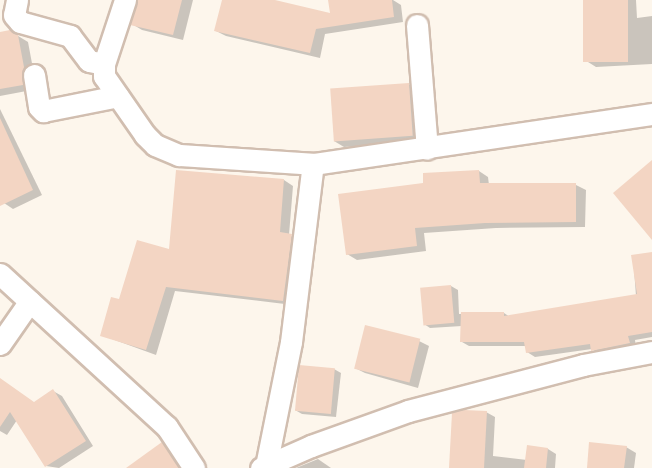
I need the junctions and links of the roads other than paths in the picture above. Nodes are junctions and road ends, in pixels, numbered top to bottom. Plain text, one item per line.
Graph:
1 (17, 0) edge
2 (120, 1) edge
3 (417, 25) dead end
4 (104, 64) junction
5 (34, 75) dead end
6 (118, 96) junction
7 (652, 114) edge
8 (428, 149) junction
9 (313, 164) junction
10 (0, 274) edge
11 (30, 301) junction
12 (0, 344) edge
13 (652, 352) edge
14 (263, 467) edge
15 (194, 468) edge

1 - 4 street
2 - 4 street
3 - 8 street
4 - 6 street
5 - 6 street
6 - 9 street
7 - 8 street
8 - 9 street
9 - 14 street
10 - 11 street
11 - 12 street
11 - 15 street
13 - 14 street

